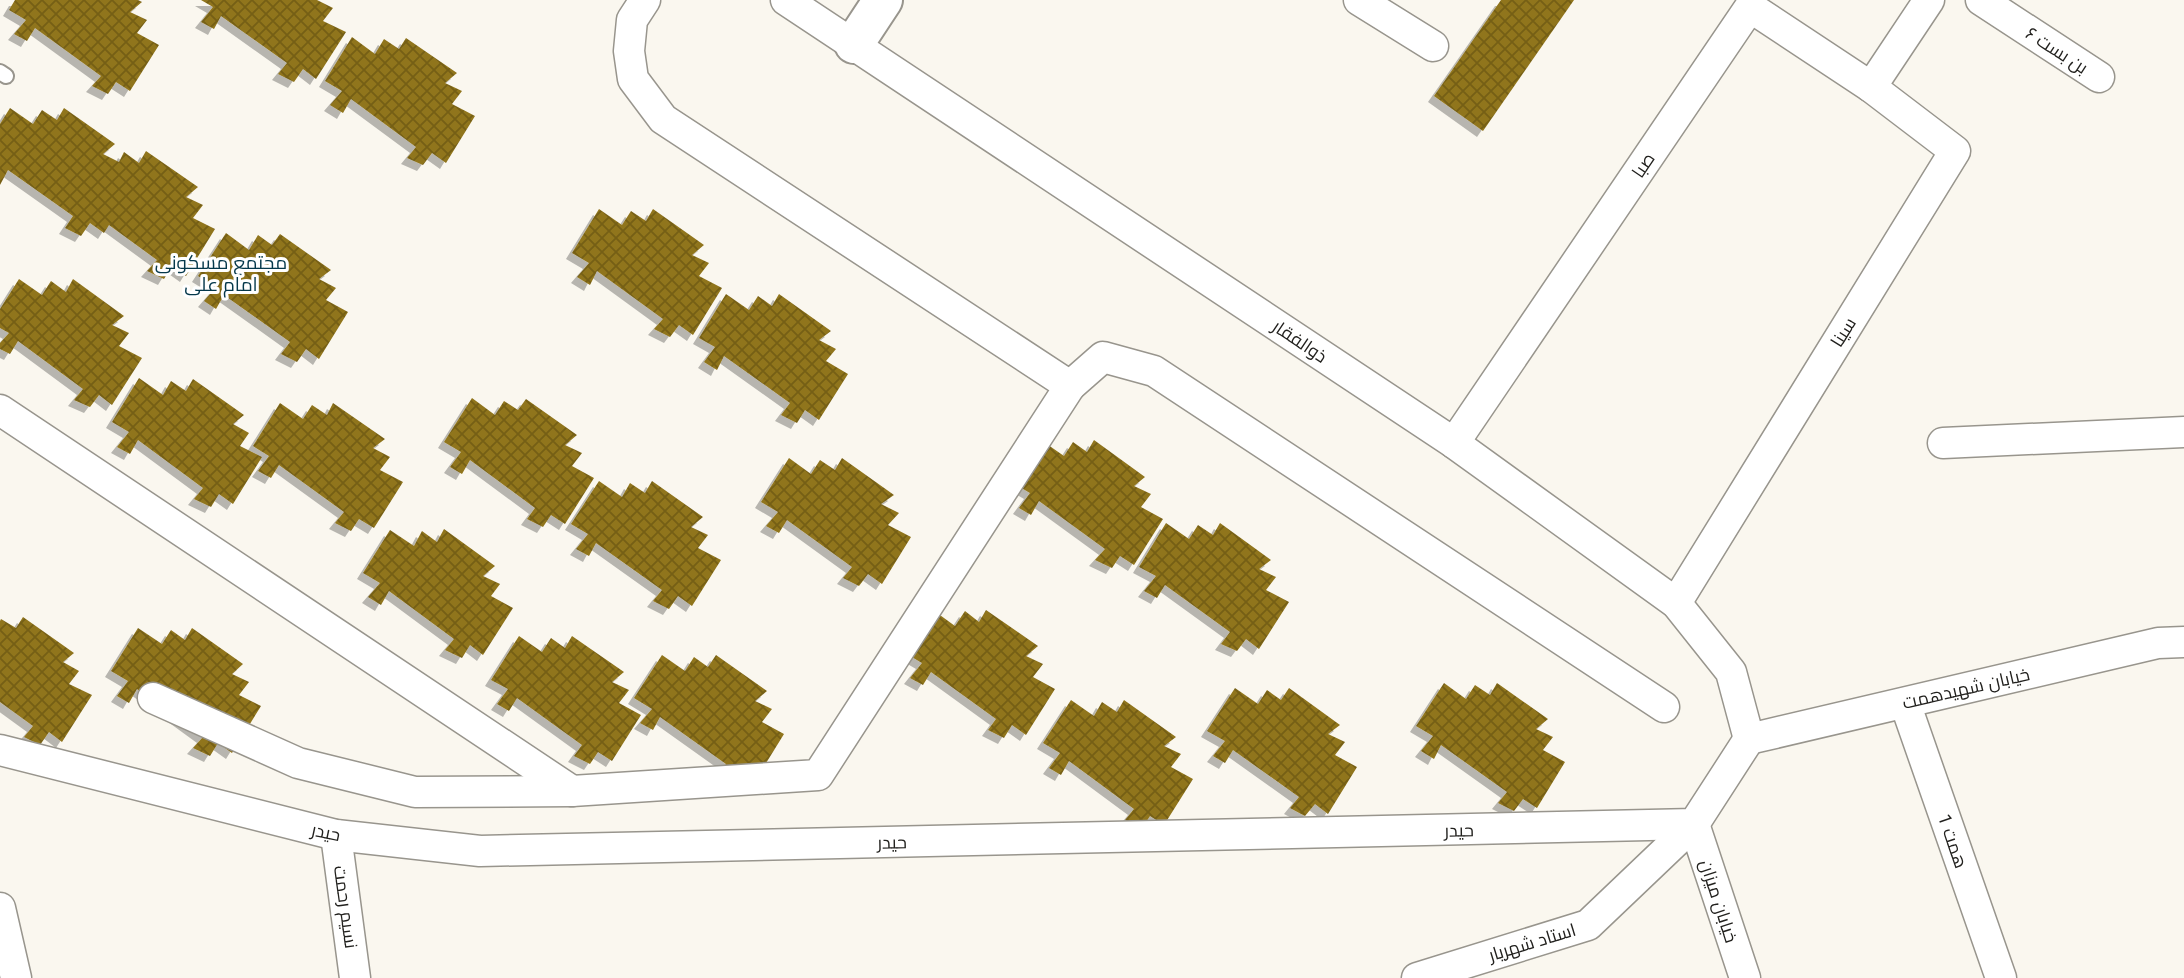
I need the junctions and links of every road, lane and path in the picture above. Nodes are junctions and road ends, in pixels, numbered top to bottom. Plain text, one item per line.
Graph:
1 (645, 0) edge
2 (786, 0) edge
3 (883, 0) edge
4 (1359, 0) edge
5 (1929, 0) edge
6 (1981, 0) edge
7 (854, 44) junction
8 (1433, 46) dead end
9 (2098, 78) dead end
10 (1871, 87) junction
11 (1070, 386) junction
12 (0, 410) edge
13 (2184, 432) edge
14 (1454, 443) junction
15 (1942, 443) dead end
16 (1676, 603) junction
17 (2184, 642) edge
18 (153, 698) dead end
19 (1905, 703) junction
20 (1664, 707) dead end
21 (1749, 739) junction
22 (0, 750) edge
23 (572, 791) junction
24 (1694, 824) junction
25 (336, 835) junction
26 (0, 908) edge
27 (16, 978) edge
28 (355, 978) edge
29 (1417, 978) edge
30 (1745, 978) edge
31 (2001, 978) edge

1 - 11 street
2 - 7 street, ذوالفقار
3 - 7 street
4 - 8 street
5 - 10 street
6 - 9 street, بن بست ۶
7 - 14 street, ذوالفقار
10 - 14 street, صبا
10 - 16 street, سینا
11 - 20 street
11 - 23 street
12 - 23 street
13 - 15 street
14 - 16 street, ذوالفقار
16 - 21 street, ذوالفقار
17 - 19 street, خیابان شهیدهمت
18 - 23 street
19 - 21 street, خیابان شهیدهمت
19 - 31 street, همت 1
21 - 24 street
22 - 25 street, حیدر
24 - 25 street, حیدر
24 - 29 street, استاد شهریار
24 - 30 street, خیابان میزان
25 - 28 street, نسیم رحمت
26 - 27 street

